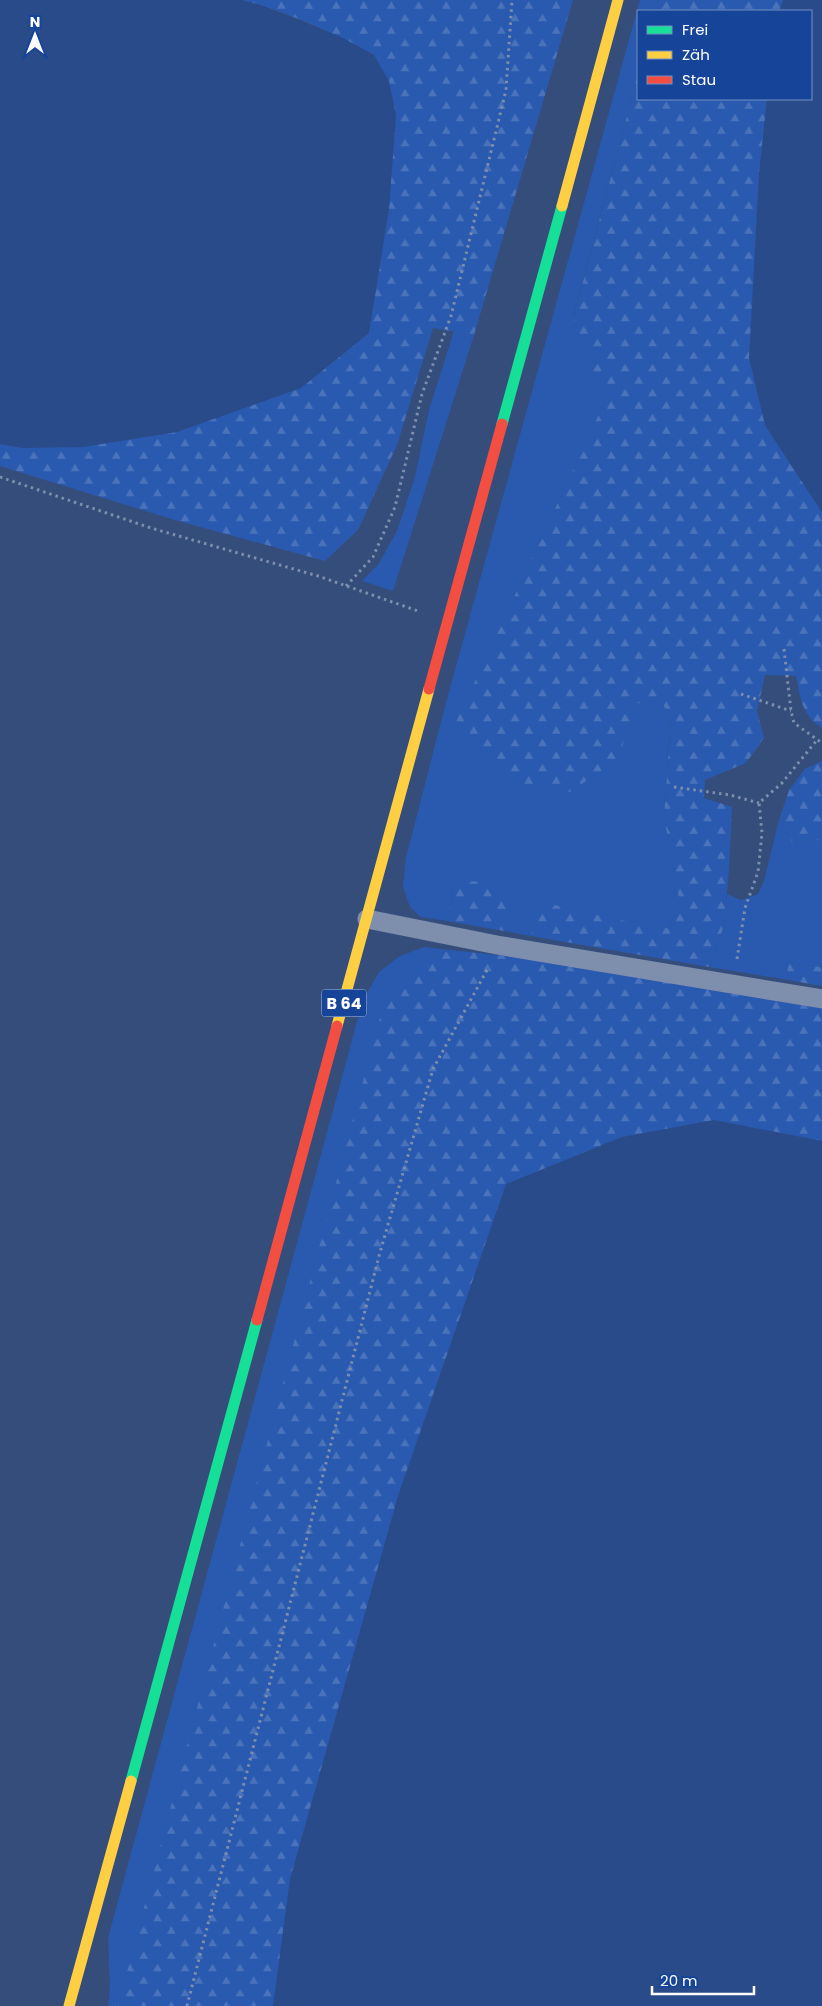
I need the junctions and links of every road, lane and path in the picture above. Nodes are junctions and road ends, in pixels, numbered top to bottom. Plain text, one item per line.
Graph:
1 (512, 0) edge
2 (618, 0) edge
3 (0, 476) edge
4 (346, 586) junction
5 (448, 622) junction
6 (784, 649) dead end
7 (741, 694) dead end
8 (791, 711) junction
9 (817, 740) junction
10 (822, 743) edge
11 (674, 787) dead end
12 (759, 803) junction
13 (367, 919) junction
14 (497, 945) junction
15 (736, 984) junction
16 (822, 999) edge
17 (69, 2006) edge
18 (187, 2006) edge

1 - 4 path
2 - 5 main road, B 64
3 - 4 path
4 - 5 path
5 - 13 main road, B 64
6 - 8 path
7 - 8 path
8 - 9 path
9 - 10 path
9 - 12 path
11 - 12 path
12 - 15 path
13 - 14 lane
13 - 17 main road, B 64
14 - 15 lane
14 - 18 path
15 - 16 lane

